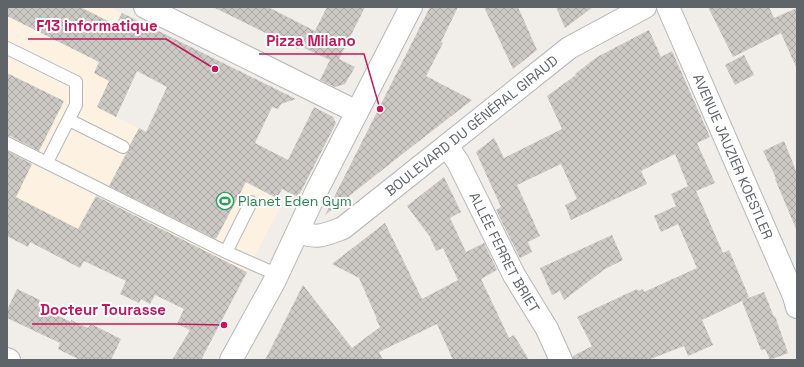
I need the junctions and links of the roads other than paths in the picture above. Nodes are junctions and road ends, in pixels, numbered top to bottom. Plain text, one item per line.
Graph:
1 (411, 7) edge
2 (645, 7) edge
3 (668, 7) edge
4 (152, 8) edge
5 (7, 48) edge
6 (357, 112) junction
7 (69, 120) junction
8 (7, 143) edge
9 (446, 146) junction
10 (124, 147) dead end
11 (47, 162) junction
12 (251, 202) dead end
13 (298, 232) junction
14 (226, 252) junction
15 (278, 275) junction
16 (797, 307) edge
17 (230, 360) edge
18 (561, 360) edge

1 - 6 street
2 - 9 street, BOULEVARD DU GÉNÉRAL GIRAUD
3 - 16 street, AVENUE JAUZIER KOESTLER
4 - 6 street
5 - 7 lane
6 - 13 street
7 - 10 lane
7 - 11 lane
8 - 11 lane
9 - 13 street, BOULEVARD DU GÉNÉRAL GIRAUD
9 - 18 street, ALLÉE FERRET BRIET
11 - 14 lane
12 - 14 lane
13 - 15 street
14 - 15 lane
15 - 17 street

